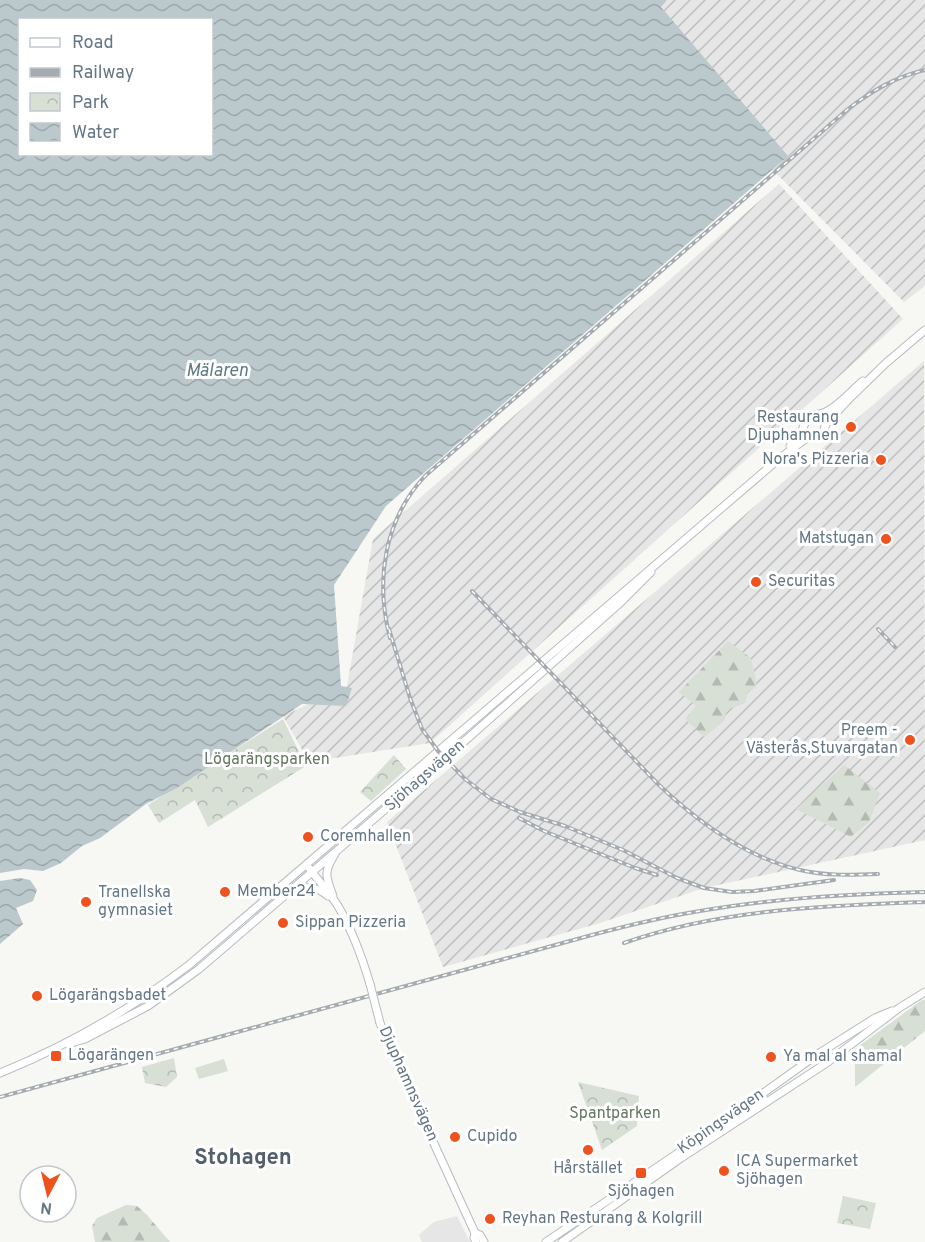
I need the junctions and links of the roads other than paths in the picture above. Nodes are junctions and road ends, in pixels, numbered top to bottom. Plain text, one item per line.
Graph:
1 (925, 330) edge
2 (886, 363) junction
3 (820, 415) junction
4 (826, 424) junction
5 (804, 426) junction
6 (813, 435) junction
7 (780, 458) junction
8 (657, 564) junction
9 (461, 732) junction
10 (467, 739) junction
11 (378, 804) junction
12 (383, 812) junction
13 (338, 850) junction
14 (309, 868) junction
15 (280, 899) junction
16 (336, 904) junction
17 (227, 945) junction
18 (177, 975) junction
19 (925, 992) edge
20 (165, 994) junction
21 (899, 1008) junction
22 (60, 1046) junction
23 (0, 1073) edge
24 (476, 1233) junction
25 (476, 1242) edge
26 (484, 1242) edge
27 (546, 1242) edge
28 (562, 1242) edge

1 - 2 main road, Sjöhagsvägen
2 - 3 main road, Sjöhagsvägen
2 - 4 main road, Sjöhagsvägen
3 - 4 main road
3 - 5 main road, Sjöhagsvägen
4 - 6 main road, Sjöhagsvägen
5 - 6 main road
5 - 7 main road, Sjöhagsvägen
6 - 7 main road, Sjöhagsvägen
7 - 8 main road, Sjöhagsvägen
8 - 9 main road, Sjöhagsvägen
8 - 10 main road, Sjöhagsvägen
9 - 10 main road
9 - 11 main road, Sjöhagsvägen
10 - 12 main road, Sjöhagsvägen
11 - 12 main road
11 - 14 main road, Sjöhagsvägen
12 - 13 main road, Sjöhagsvägen
13 - 14 main road, Sjöhagsvägen
13 - 16 main road
14 - 15 main road, Sjöhagsvägen
14 - 16 main road, Djuphamnsvägen
14 - 18 main road, Sjöhagsvägen
15 - 16 main road
15 - 17 main road, Sjöhagsvägen
16 - 24 main road, Djuphamnsvägen, bridge
17 - 18 main road
17 - 20 main road, Sjöhagsvägen
18 - 20 main road
18 - 22 main road, Sjöhagsvägen
19 - 21 main road, Köpingsvägen
20 - 22 main road, Sjöhagsvägen
21 - 27 main road, Köpingsvägen
21 - 28 main road, Köpingsvägen
22 - 23 main road, Sjöhagsvägen
24 - 25 main road, Djuphamnsvägen
24 - 26 main road, Djuphamnsvägen

